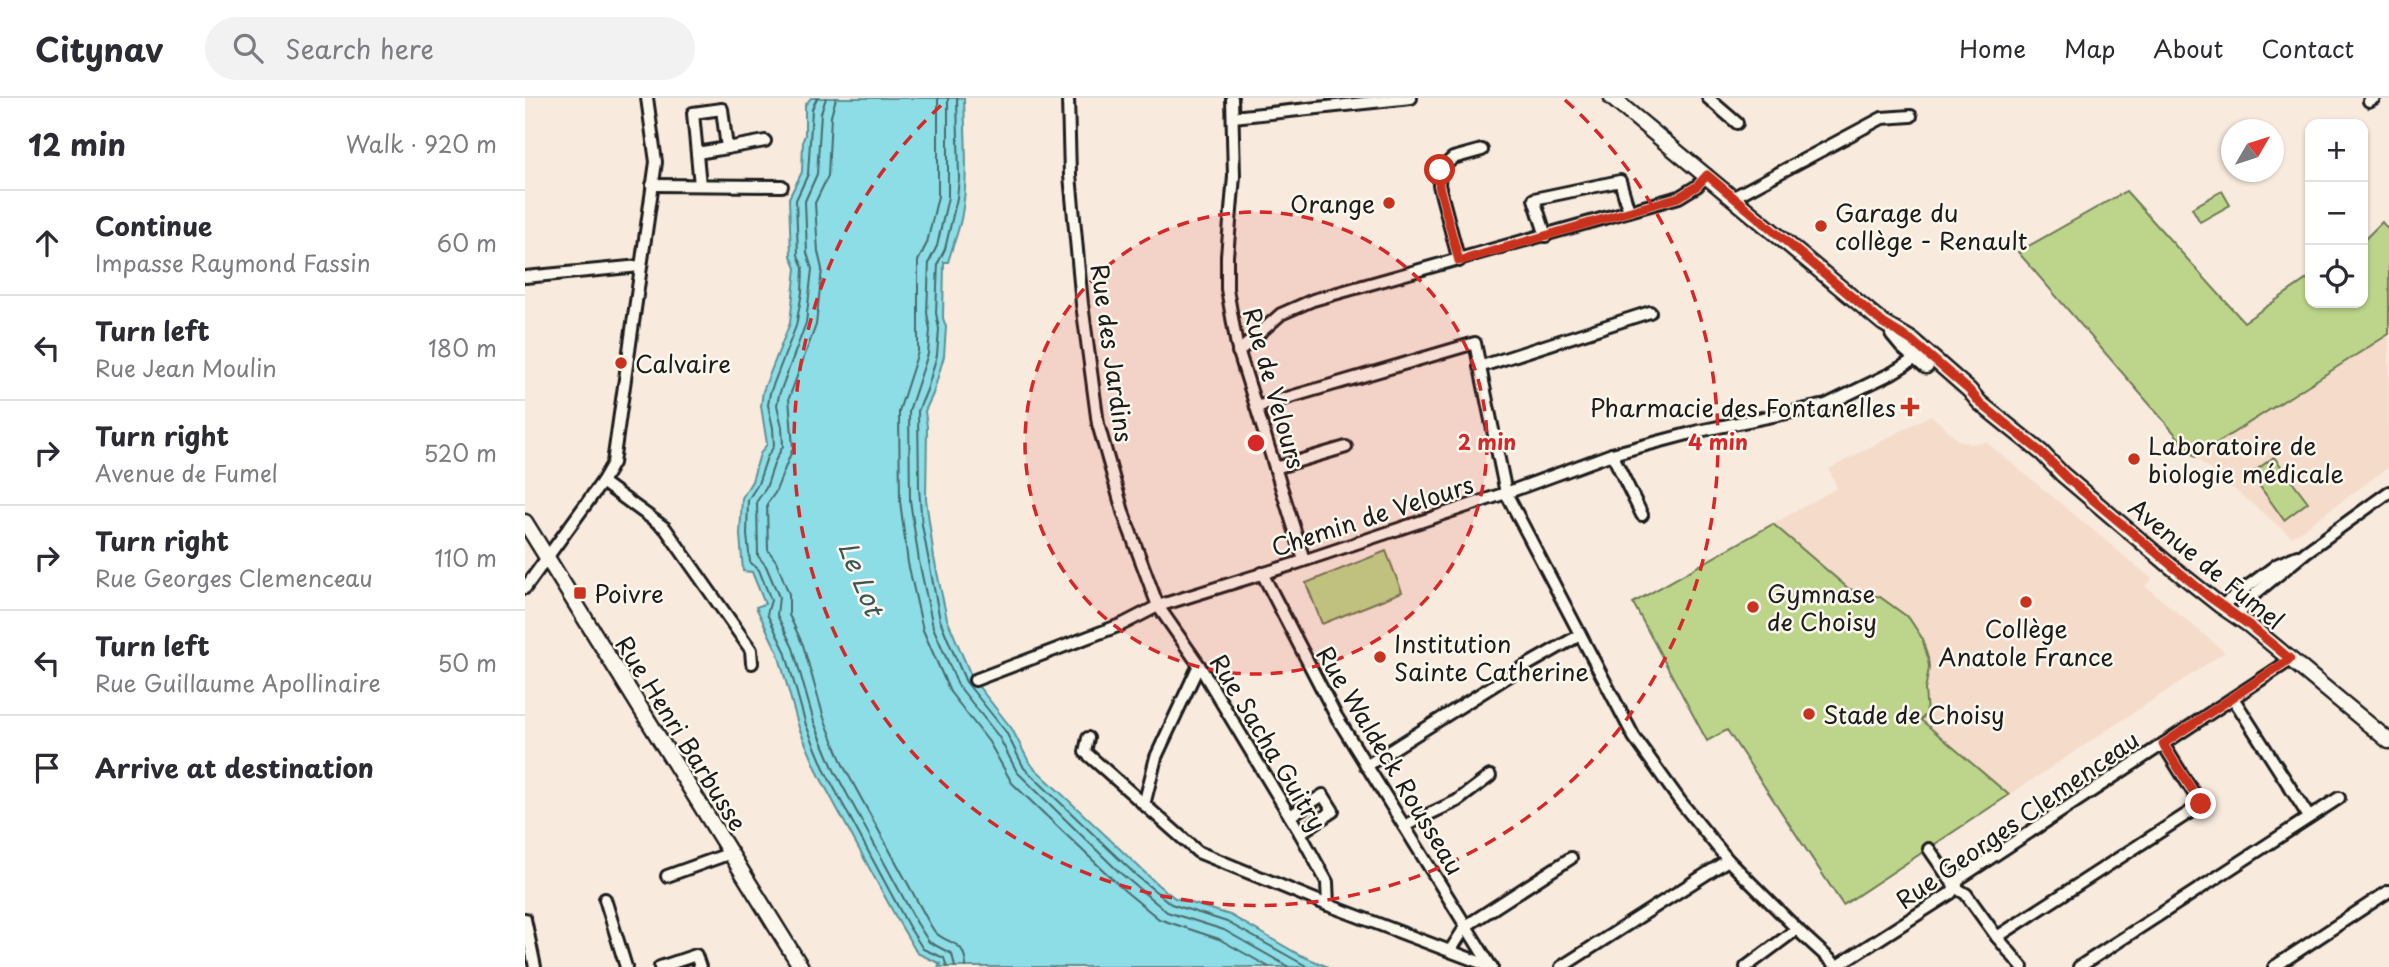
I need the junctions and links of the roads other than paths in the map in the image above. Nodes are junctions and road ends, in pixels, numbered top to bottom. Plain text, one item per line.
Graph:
1 (647, 98) edge
2 (1068, 98) edge
3 (1232, 98) edge
4 (1411, 98) edge
5 (1612, 98) edge
6 (1708, 98) edge
7 (1911, 116) dead end
8 (1233, 117) junction
9 (1737, 123) dead end
10 (765, 141) dead end
11 (727, 148) junction
12 (1482, 150) dead end
13 (697, 153) junction
14 (1707, 175) junction
15 (652, 185) junction
16 (700, 185) junction
17 (782, 186) dead end
18 (1734, 197) junction
19 (1629, 211) junction
20 (1546, 236) junction
21 (1459, 261) junction
22 (640, 266) junction
23 (525, 277) edge
24 (1650, 313) dead end
25 (1238, 352) junction
26 (1920, 355) junction
27 (1479, 367) junction
28 (1256, 407) junction
29 (1346, 447) dead end
30 (1612, 454) junction
31 (1275, 468) junction
32 (602, 482) junction
33 (2389, 492) edge
34 (1506, 493) junction
35 (1642, 515) dead end
36 (525, 522) edge
37 (2306, 552) junction
38 (546, 558) junction
39 (1304, 560) junction
40 (1262, 573) junction
41 (525, 588) edge
42 (1158, 606) junction
43 (2221, 606) junction
44 (2237, 617) junction
45 (1580, 635) junction
46 (2290, 659) junction
47 (752, 663) dead end
48 (1199, 665) junction
49 (975, 680) dead end
50 (2233, 698) junction
51 (1089, 738) dead end
52 (2389, 741) edge
53 (2163, 744) junction
54 (1366, 766) junction
55 (1490, 776) dead end
56 (2339, 798) dead end
57 (1144, 805) junction
58 (1290, 816) junction
59 (2309, 817) junction
60 (1404, 826) junction
61 (1300, 833) junction
62 (1929, 849) dead end
63 (731, 853) junction
64 (1571, 858) dead end
65 (1728, 860) junction
66 (667, 876) dead end
67 (1956, 888) junction
68 (2389, 891) edge
69 (605, 899) dead end
70 (1328, 905) junction
71 (525, 919) edge
72 (1466, 926) junction
73 (1797, 929) junction
74 (1997, 937) junction
75 (1450, 951) junction
76 (1491, 966) edge
77 (535, 967) edge
78 (626, 967) edge
79 (660, 967) edge
80 (701, 967) edge
81 (801, 967) edge
82 (1561, 967) edge
83 (1746, 967) edge
84 (1837, 967) edge
85 (2022, 967) edge
86 (2079, 967) edge
87 (2274, 967) edge

1 - 15 street
2 - 42 street, Rue des Jardins
3 - 8 street, Rue de Velours
4 - 8 street
5 - 14 main road, Avenue de Fumel
6 - 9 street
7 - 18 street
8 - 25 street, Rue de Velours
10 - 11 street
11 - 13 street
11 - 13 street
12 - 21 street
13 - 16 street
14 - 18 main road, Avenue de Fumel
14 - 19 street
15 - 16 street
15 - 22 street
16 - 17 street
18 - 26 main road, Avenue de Fumel
19 - 20 street
19 - 20 street
20 - 21 street
21 - 25 street
22 - 23 street
22 - 32 street
24 - 27 street
25 - 28 street, Rue de Velours
26 - 30 street, Chemin de Velours
26 - 43 main road, Avenue de Fumel
27 - 28 street
27 - 34 street
28 - 31 street, Rue de Velours
29 - 31 street
30 - 34 street, Chemin de Velours
30 - 35 street
31 - 39 street, Rue de Velours
32 - 38 street
32 - 47 street
33 - 37 street
34 - 39 street, Chemin de Velours
34 - 45 street
36 - 38 main road, Rue Henri Barbusse
37 - 43 street
37 - 44 street
38 - 41 street
38 - 63 main road, Rue Henri Barbusse
39 - 40 street, Chemin de Velours
40 - 42 street, Chemin de Velours
40 - 54 street, Rue Waldeck Rousseau
42 - 48 street, Rue Sacha Guitry
42 - 49 street, Chemin de Velours
43 - 44 main road, Avenue de Fumel
44 - 46 main road, Avenue de Fumel
45 - 54 street
45 - 65 street
46 - 50 street, Rue Georges Clemenceau
46 - 52 main road, Avenue de Fumel
48 - 57 street
48 - 58 street, Rue Sacha Guitry
50 - 53 street, Rue Georges Clemenceau
50 - 59 street
51 - 57 street
53 - 67 street, Rue Georges Clemenceau
53 - 74 street
54 - 60 street, Rue Waldeck Rousseau
55 - 60 street
56 - 59 street
57 - 70 street
58 - 61 street, Rue Sacha Guitry
58 - 61 street
59 - 86 street
60 - 72 street, Rue Waldeck Rousseau
61 - 70 street, Rue Sacha Guitry
62 - 67 street
63 - 66 street
63 - 81 main road, Rue Henri Barbusse
64 - 72 street
65 - 73 street
65 - 82 street
67 - 74 street
67 - 84 street, Rue Georges Clemenceau
68 - 87 street
69 - 78 street
70 - 75 street
71 - 77 street
72 - 75 street
72 - 76 street, Rue Waldeck Rousseau
73 - 83 street
73 - 84 street
74 - 85 street
75 - 76 street
79 - 80 street

